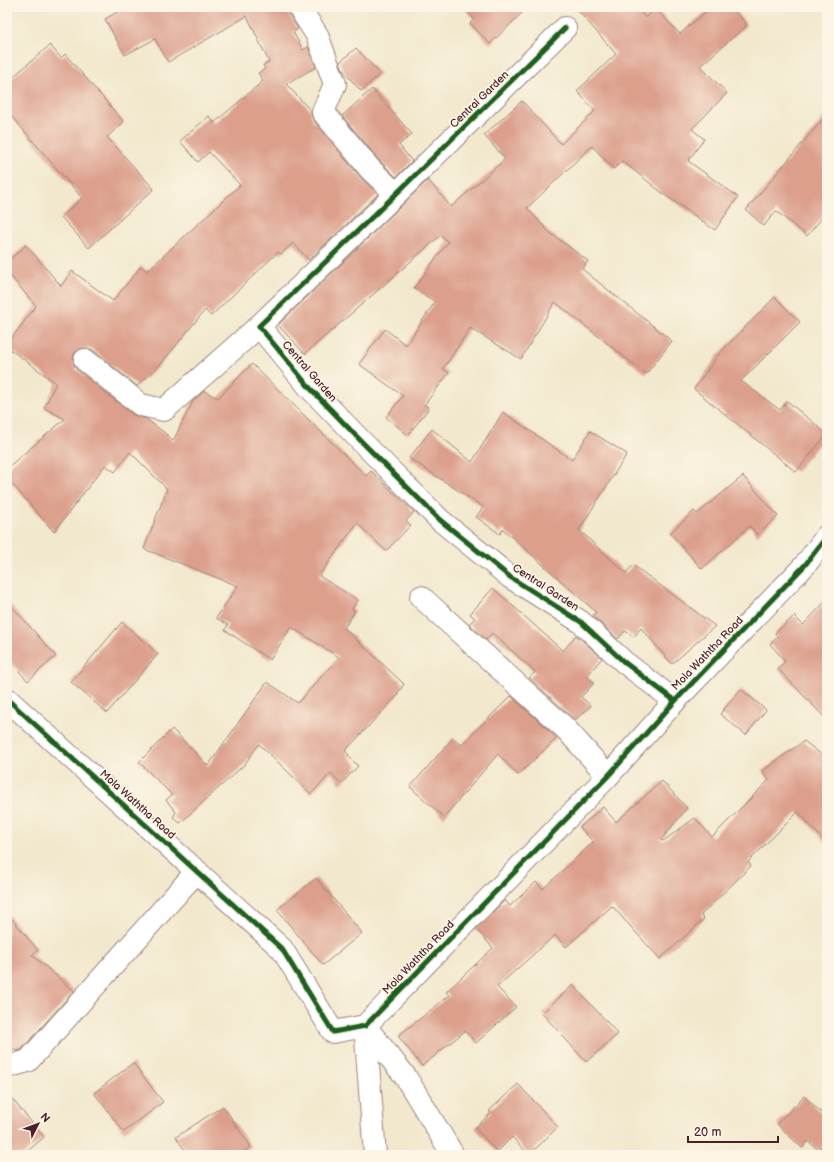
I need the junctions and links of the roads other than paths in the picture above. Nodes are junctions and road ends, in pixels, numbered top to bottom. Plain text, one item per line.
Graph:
1 (299, 7) edge
2 (565, 28) dead end
3 (396, 194) junction
4 (259, 326) junction
5 (85, 360) dead end
6 (827, 536) edge
7 (421, 597) dead end
8 (7, 699) edge
9 (675, 700) junction
10 (608, 776) junction
11 (197, 871) junction
12 (365, 1026) junction
13 (7, 1067) edge
14 (375, 1155) edge
15 (453, 1155) edge

1 - 3 street
2 - 3 street, Central Garden
3 - 4 street, Central Garden
4 - 5 street
4 - 9 street, Central Garden
6 - 9 street, Mola Waththa Road
7 - 10 street
8 - 11 street, Mola Waththa Road
9 - 10 street, Mola Waththa Road
10 - 12 street, Mola Waththa Road
11 - 12 street, Mola Waththa Road
11 - 13 street
12 - 14 street
12 - 15 street

